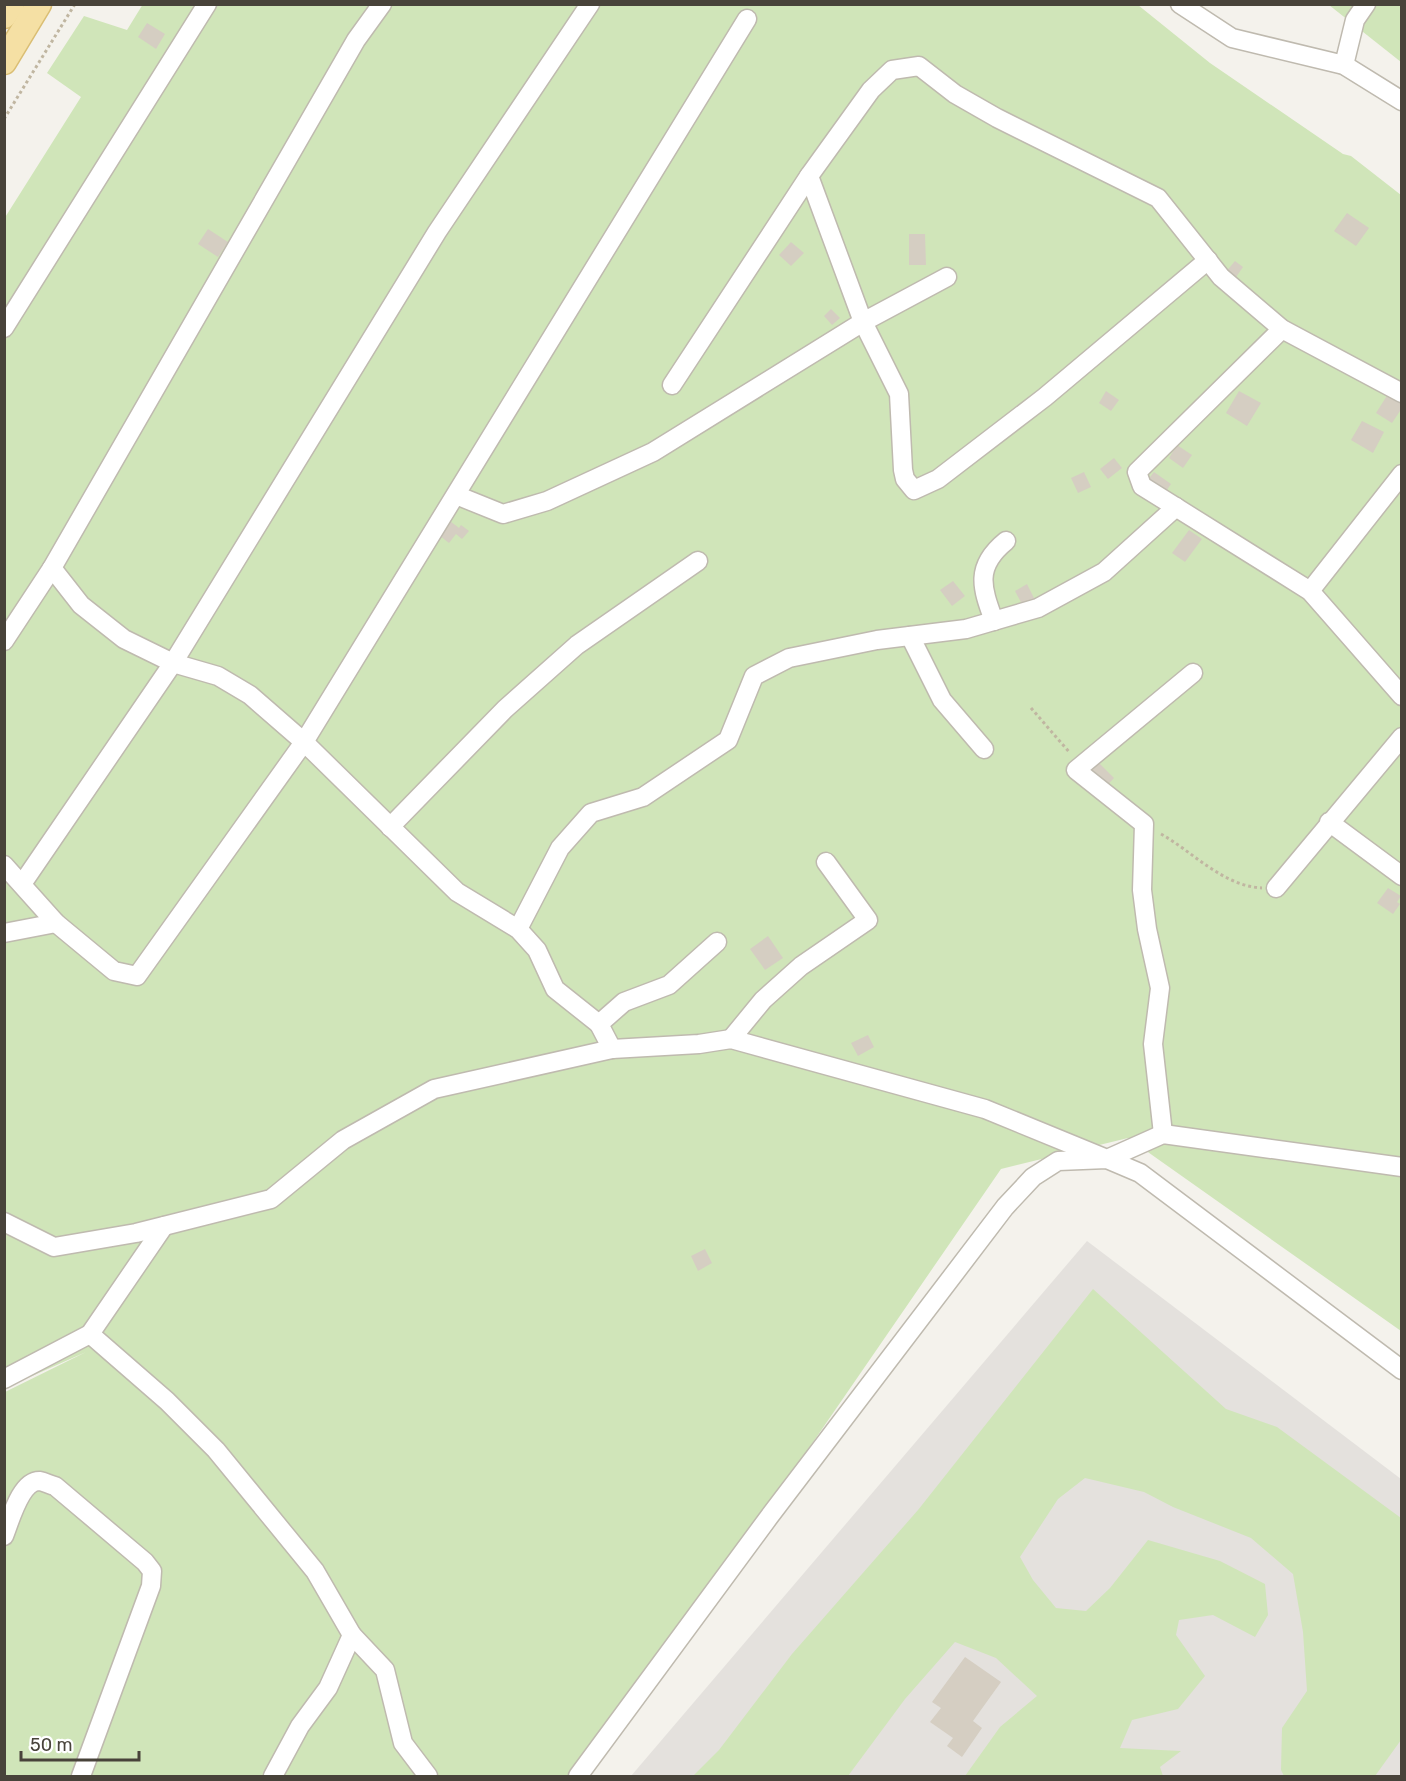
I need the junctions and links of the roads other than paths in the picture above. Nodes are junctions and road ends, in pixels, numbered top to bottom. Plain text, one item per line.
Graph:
1 (12, 4) edge
2 (39, 4) edge
3 (207, 4) edge
4 (382, 4) edge
5 (590, 4) edge
6 (1180, 4) edge
7 (1366, 4) edge
8 (4, 16) edge
9 (747, 19) dead end
10 (4, 62) edge
11 (1344, 65) junction
12 (1401, 101) edge
13 (810, 176) junction
14 (1208, 260) junction
15 (947, 277) dead end
16 (863, 322) junction
17 (4, 328) edge
18 (1282, 329) junction
19 (672, 385) dead end
20 (1401, 393) edge
21 (1401, 474) edge
22 (456, 495) junction
23 (1176, 507) junction
24 (1006, 541) dead end
25 (698, 561) dead end
26 (52, 568) junction
27 (1310, 591) junction
28 (994, 621) junction
29 (910, 636) junction
30 (4, 641) edge
31 (173, 663) junction
32 (1193, 673) dead end
33 (1401, 696) edge
34 (1401, 737) edge
35 (304, 742) junction
36 (984, 749) dead end
37 (1329, 822) junction
38 (390, 826) junction
39 (826, 862) dead end
40 (4, 865) edge
41 (1401, 876) edge
42 (22, 884) junction
43 (1276, 888) road end
44 (56, 923) junction
45 (518, 930) junction
46 (4, 933) edge
47 (717, 942) dead end
48 (599, 1024) junction
49 (731, 1039) junction
50 (612, 1048) junction
51 (1163, 1134) junction
52 (1107, 1159) junction
53 (1401, 1167) edge
54 (4, 1222) edge
55 (164, 1226) junction
56 (90, 1334) junction
57 (1401, 1371) edge
58 (4, 1379) edge
59 (4, 1536) edge
60 (352, 1635) junction
61 (81, 1776) edge
62 (273, 1776) edge
63 (428, 1776) edge
64 (578, 1776) edge

1 - 8 main road
2 - 10 main road
3 - 17 lane
4 - 26 lane
5 - 31 lane
6 - 11 lane
7 - 11 lane
9 - 22 lane
11 - 12 lane
13 - 14 lane
13 - 16 lane
13 - 19 lane
14 - 16 lane
14 - 18 lane
15 - 16 lane
16 - 22 lane
18 - 20 lane
18 - 23 lane
21 - 27 lane
22 - 35 lane
23 - 27 lane
23 - 28 lane
24 - 28 lane
25 - 38 lane
26 - 30 lane
26 - 31 lane
27 - 33 lane
28 - 29 lane
29 - 36 lane
29 - 45 lane
31 - 35 lane
31 - 42 lane
32 - 51 lane
34 - 37 lane
35 - 38 lane
35 - 44 lane
37 - 41 lane
37 - 43 lane
38 - 45 lane
39 - 49 lane
40 - 42 lane
42 - 44 lane
44 - 46 lane
45 - 48 lane
47 - 48 lane
48 - 50 lane
49 - 50 lane
49 - 52 lane
50 - 55 lane
51 - 52 lane
51 - 53 lane
52 - 57 lane
52 - 64 lane
54 - 55 lane
55 - 56 lane
56 - 58 lane
56 - 60 lane
59 - 61 lane
60 - 62 lane
60 - 63 lane

